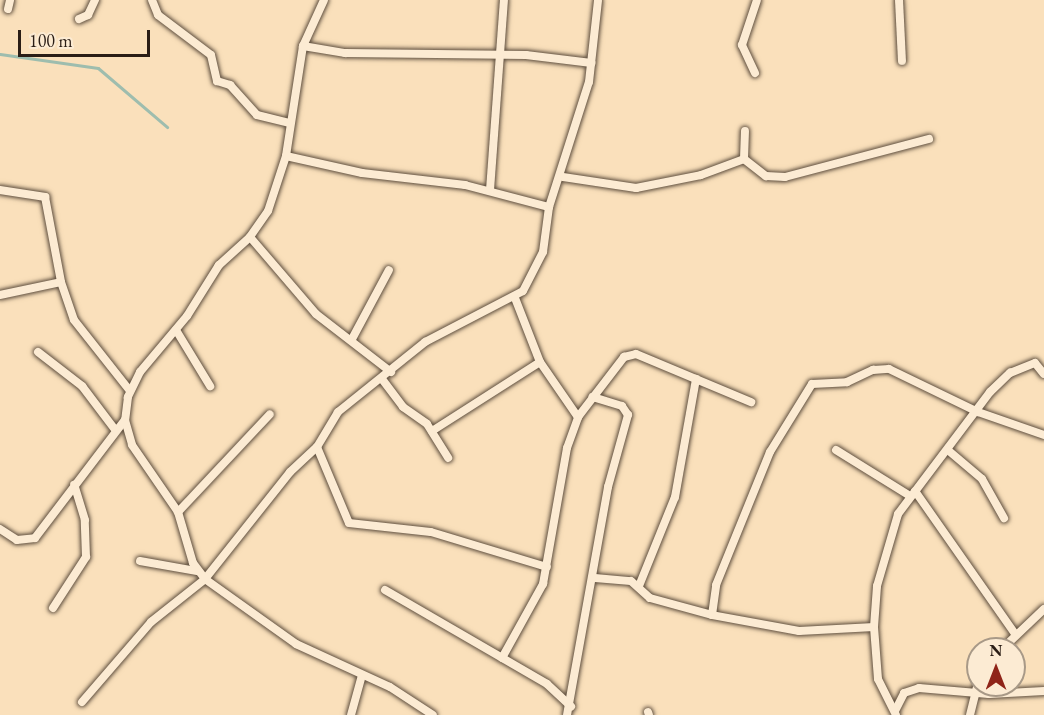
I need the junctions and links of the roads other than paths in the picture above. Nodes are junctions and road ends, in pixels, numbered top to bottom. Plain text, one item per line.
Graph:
1 (95, 0) edge
2 (152, 0) edge
3 (324, 0) edge
4 (504, 0) edge
5 (598, 0) edge
6 (757, 0) edge
7 (899, 0) edge
8 (79, 19) dead end
9 (303, 46) junction
10 (499, 54) junction
11 (902, 61) dead end
12 (592, 63) junction
13 (755, 73) dead end
14 (289, 123) junction
15 (745, 131) dead end
16 (928, 139) dead end
17 (286, 156) junction
18 (744, 159) junction
19 (563, 177) junction
20 (0, 190) edge
21 (490, 190) junction
22 (549, 207) junction
23 (250, 237) junction
24 (389, 270) dead end
25 (61, 282) junction
26 (0, 295) edge
27 (515, 298) junction
28 (176, 330) junction
29 (352, 339) junction
30 (38, 352) dead end
31 (540, 362) junction
32 (391, 372) junction
33 (1044, 374) edge
34 (382, 379) junction
35 (696, 379) junction
36 (210, 386) dead end
37 (130, 391) junction
38 (592, 397) junction
39 (751, 402) dead end
40 (978, 412) junction
41 (270, 414) dead end
42 (578, 417) junction
43 (125, 420) junction
44 (116, 431) junction
45 (432, 431) junction
46 (1044, 435) edge
47 (317, 447) junction
48 (836, 450) dead end
49 (949, 451) junction
50 (448, 458) dead end
51 (74, 485) junction
52 (912, 493) junction
53 (178, 513) junction
54 (1004, 518) dead end
55 (0, 529) edge
56 (140, 561) dead end
57 (547, 567) junction
58 (197, 571) junction
59 (595, 578) junction
60 (204, 579) junction
61 (639, 586) junction
62 (385, 590) dead end
63 (53, 608) dead end
64 (1044, 609) edge
65 (712, 615) junction
66 (874, 627) junction
67 (1015, 634) junction
68 (1012, 637) edge
69 (501, 658) junction
70 (362, 675) junction
71 (1044, 691) edge
72 (966, 692) edge
73 (1026, 692) edge
74 (972, 697) edge
75 (82, 702) dead end
76 (569, 711) edge
77 (896, 713) edge
78 (351, 715) edge
79 (433, 715) edge
80 (970, 715) edge

1 - 8 street
2 - 14 street
3 - 9 street
4 - 10 street
5 - 12 street
6 - 13 street
7 - 11 street
9 - 10 street
9 - 14 street
10 - 12 street
10 - 21 street
12 - 19 street
14 - 17 street
15 - 18 street
16 - 18 street
17 - 21 street
17 - 23 street
18 - 19 street
19 - 22 street
20 - 25 street
21 - 22 street
22 - 27 street
23 - 28 street
23 - 29 street
24 - 29 street
25 - 26 street
25 - 37 street
27 - 31 street
27 - 32 street
28 - 36 street
28 - 37 street
29 - 32 street
30 - 44 street
31 - 42 street
31 - 45 street
32 - 34 street
33 - 40 street
34 - 45 street
34 - 47 street
35 - 38 street
35 - 39 street
35 - 61 street
37 - 43 street
38 - 42 street
38 - 59 street
40 - 46 street
40 - 49 street
40 - 65 street
41 - 53 street
42 - 57 street
43 - 44 street
43 - 53 street
44 - 51 street
45 - 50 street
47 - 57 street
47 - 60 street
48 - 52 street
49 - 52 street
49 - 54 street
51 - 55 street
51 - 63 street
52 - 66 street
52 - 67 street
53 - 58 street
56 - 58 street
57 - 69 street
58 - 60 street
59 - 61 street
59 - 76 street
60 - 70 street
60 - 75 street
61 - 65 street
62 - 69 street
64 - 67 street
65 - 66 street
66 - 77 street
67 - 68 street
69 - 76 street
70 - 78 street
70 - 79 street
71 - 73 street
72 - 77 street
74 - 80 street

